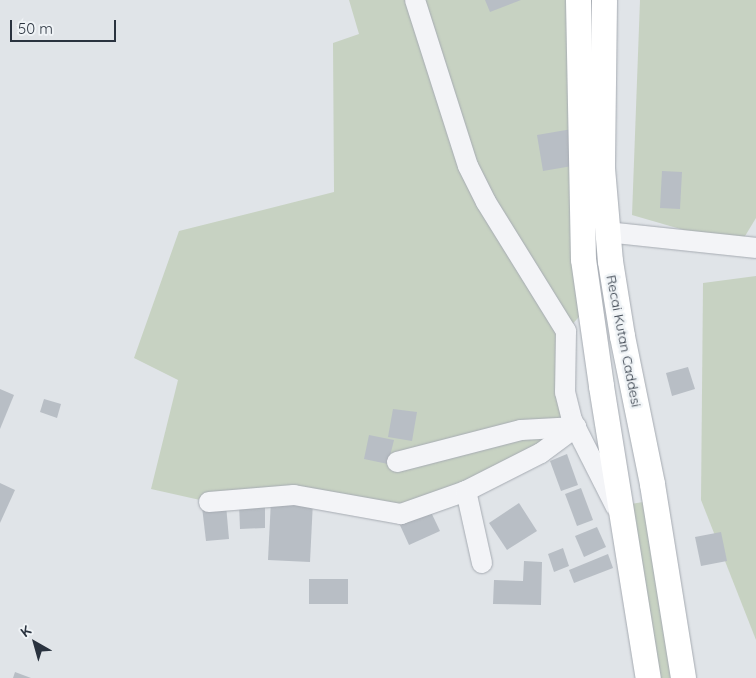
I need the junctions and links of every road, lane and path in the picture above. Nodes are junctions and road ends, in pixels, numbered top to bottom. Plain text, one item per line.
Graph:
1 (414, 0) edge
2 (578, 0) edge
3 (604, 0) edge
4 (607, 232) junction
5 (756, 248) edge
6 (576, 427) junction
7 (397, 462) dead end
8 (466, 491) junction
9 (209, 502) dead end
10 (622, 517) junction
11 (482, 563) dead end
12 (648, 678) edge
13 (683, 678) edge

1 - 6 street
2 - 10 main road, Recai Kutan Caddesi
3 - 4 main road, Recai Kutan Caddesi
4 - 5 street
4 - 13 main road, Recai Kutan Caddesi
6 - 7 street
6 - 8 street
6 - 10 street
8 - 9 street
8 - 11 street
10 - 12 main road, Recai Kutan Caddesi

